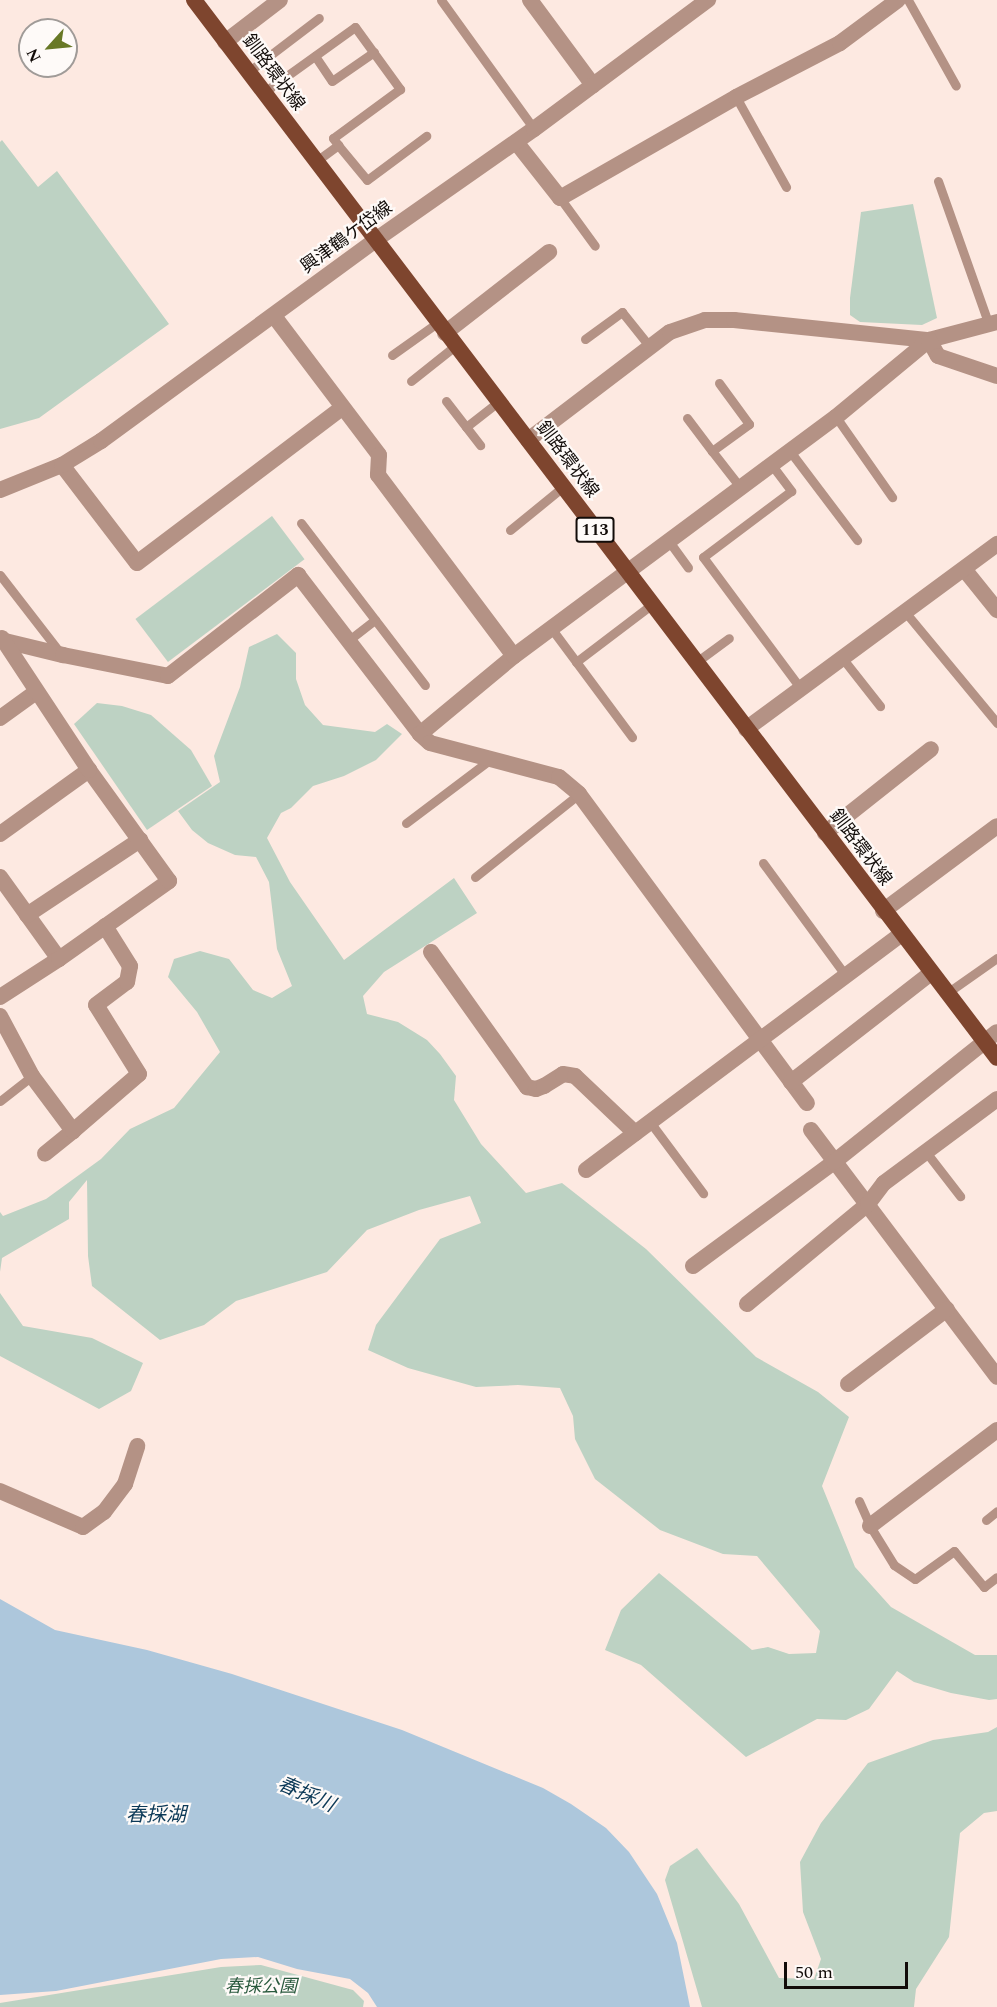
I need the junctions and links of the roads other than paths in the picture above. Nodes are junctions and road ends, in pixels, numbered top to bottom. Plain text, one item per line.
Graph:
1 (194, 0) edge
2 (280, 0) edge
3 (441, 0) edge
4 (530, 0) edge
5 (708, 0) edge
6 (898, 0) edge
7 (908, 0) edge
8 (319, 18) dead end
9 (225, 42) junction
10 (374, 52) junction
11 (315, 56) junction
12 (248, 72) junction
13 (593, 85) junction
14 (956, 86) dead end
15 (263, 93) junction
16 (735, 97) junction
17 (534, 129) junction
18 (426, 136) dead end
19 (516, 142) junction
20 (338, 145) junction
21 (315, 162) junction
22 (938, 181) dead end
23 (786, 187) dead end
24 (560, 198) junction
25 (374, 241) junction
26 (595, 246) dead end
27 (549, 252) dead end
28 (273, 316) junction
29 (993, 324) edge
30 (445, 334) junction
31 (585, 339) dead end
32 (928, 340) junction
33 (650, 347) junction
34 (392, 355) dead end
35 (997, 376) edge
36 (411, 381) dead end
37 (719, 383) dead end
38 (446, 401) dead end
39 (498, 402) junction
40 (342, 408) junction
41 (836, 417) junction
42 (687, 418) dead end
43 (466, 427) junction
44 (528, 440) junction
45 (480, 445) dead end
46 (789, 450) junction
47 (712, 451) junction
48 (771, 464) junction
49 (62, 465) junction
50 (563, 487) junction
51 (740, 487) junction
52 (0, 490) edge
53 (892, 497) dead end
54 (301, 523) dead end
55 (510, 530) dead end
56 (668, 540) junction
57 (857, 540) dead end
58 (997, 544) edge
59 (688, 568) dead end
60 (964, 569) junction
61 (626, 571) junction
62 (0, 574) edge
63 (651, 605) junction
64 (997, 610) edge
65 (906, 613) junction
66 (375, 620) junction
67 (551, 628) junction
68 (2, 638) edge
69 (729, 638) dead end
70 (349, 640) junction
71 (63, 656) junction
72 (514, 656) junction
73 (843, 659) junction
74 (576, 662) junction
75 (695, 663) junction
76 (425, 685) dead end
77 (801, 689) junction
78 (36, 692) junction
79 (880, 706) dead end
80 (0, 718) edge
81 (997, 723) edge
82 (746, 729) junction
83 (420, 734) junction
84 (632, 737) dead end
85 (931, 749) dead end
86 (491, 759) junction
87 (89, 770) junction
88 (579, 794) junction
89 (406, 823) dead end
90 (997, 826) edge
91 (825, 833) junction
92 (0, 834) edge
93 (140, 840) junction
94 (763, 863) dead end
95 (0, 877) edge
96 (474, 877) dead end
97 (883, 911) junction
98 (27, 915) junction
99 (105, 926) junction
100 (901, 934) junction
101 (431, 952) dead end
102 (997, 957) edge
103 (59, 959) junction
104 (931, 973) junction
105 (846, 976) junction
106 (947, 993) junction
107 (0, 998) edge
108 (0, 1016) edge
109 (991, 1036) edge
110 (761, 1040) junction
111 (997, 1058) edge
112 (32, 1076) junction
113 (791, 1082) junction
114 (997, 1099) edge
115 (0, 1101) edge
116 (807, 1103) dead end
117 (650, 1122) junction
118 (811, 1130) dead end
119 (73, 1131) junction
120 (634, 1133) junction
121 (926, 1152) junction
122 (45, 1154) dead end
123 (834, 1162) junction
124 (586, 1170) dead end
125 (703, 1193) dead end
126 (960, 1196) dead end
127 (868, 1204) junction
128 (693, 1266) dead end
129 (747, 1304) dead end
130 (947, 1309) junction
131 (997, 1377) edge
132 (848, 1384) dead end
133 (997, 1430) edge
134 (137, 1446) dead end
135 (0, 1491) edge
136 (859, 1501) dead end
137 (997, 1511) edge
138 (986, 1520) dead end
139 (870, 1526) junction
140 (997, 1577) edge

1 - 9 main road, 釧路環状線 / 113
2 - 9 street
3 - 17 lane
4 - 13 street
5 - 13 street, 興津鶴ケ岱線
6 - 16 street
7 - 14 lane
8 - 12 lane
9 - 12 main road, 釧路環状線 / 113
10 - 11 lane
10 - 11 lane
10 - 20 lane
11 - 15 lane
12 - 15 main road, 釧路環状線 / 113
13 - 17 street, 興津鶴ケ岱線
15 - 21 main road, 釧路環状線 / 113
16 - 23 lane
16 - 24 street
17 - 19 street, 興津鶴ケ岱線
18 - 20 lane
19 - 24 street
19 - 25 street, 興津鶴ケ岱線
20 - 21 lane
21 - 25 main road, 釧路環状線 / 113
22 - 29 lane
24 - 26 lane
25 - 28 street, 興津鶴ケ岱線
25 - 30 main road, 釧路環状線 / 113
27 - 30 street
28 - 40 street
28 - 49 street, 興津鶴ケ岱線
29 - 32 street
30 - 34 lane
30 - 36 lane
30 - 39 main road, 釧路環状線 / 113
31 - 33 lane
32 - 33 street
32 - 35 street
32 - 41 street
33 - 44 street
37 - 47 lane
38 - 43 lane
39 - 43 lane
39 - 44 main road, 釧路環状線 / 113
40 - 49 street
40 - 72 street
41 - 46 street
41 - 53 lane
42 - 47 lane
43 - 45 lane
44 - 50 main road, 釧路環状線 / 113
46 - 48 street
46 - 57 lane
47 - 51 lane
48 - 51 street
48 - 77 lane
49 - 52 street, 興津鶴ケ岱線
50 - 55 lane
50 - 61 main road, 釧路環状線 / 113
51 - 56 street
54 - 66 lane
56 - 59 lane
56 - 61 street
58 - 60 street
60 - 64 street
60 - 65 street
61 - 63 main road, 釧路環状線 / 113
61 - 67 street
62 - 71 lane
63 - 74 lane
63 - 75 main road, 釧路環状線 / 113
65 - 73 street
65 - 81 lane
66 - 70 lane
66 - 76 lane
67 - 72 street
67 - 74 lane
68 - 71 street
68 - 78 street
69 - 75 lane
70 - 71 street
70 - 83 street
72 - 83 street
73 - 77 street
73 - 79 lane
74 - 84 lane
75 - 82 main road, 釧路環状線 / 113
77 - 82 street
78 - 80 street
78 - 87 street
82 - 91 main road, 釧路環状線 / 113
83 - 86 street
85 - 91 street
86 - 88 street
86 - 89 lane
87 - 92 street
87 - 93 street
88 - 96 lane
88 - 110 street
90 - 97 street
91 - 97 main road, 釧路環状線 / 113
93 - 98 street
93 - 99 street
94 - 105 lane
95 - 98 street
97 - 100 main road, 釧路環状線 / 113
98 - 103 street
99 - 103 street
99 - 119 street
100 - 104 main road, 釧路環状線 / 113
100 - 105 street
101 - 120 street
102 - 106 lane
103 - 107 street
104 - 106 main road, 釧路環状線 / 113
104 - 113 street
105 - 110 street
106 - 109 main road, 釧路環状線 / 113
108 - 112 street
109 - 111 main road, 釧路環状線 / 113
109 - 123 street
110 - 113 street
110 - 117 street
112 - 115 lane
112 - 119 street
113 - 116 street
114 - 121 street
117 - 120 street
117 - 125 lane
118 - 123 street
119 - 122 street
120 - 124 street
121 - 126 lane
121 - 127 street
123 - 127 street
123 - 128 street
127 - 129 street
127 - 130 street
130 - 131 street
130 - 132 street
133 - 139 street
134 - 135 street
136 - 139 lane
137 - 138 lane
139 - 140 lane

